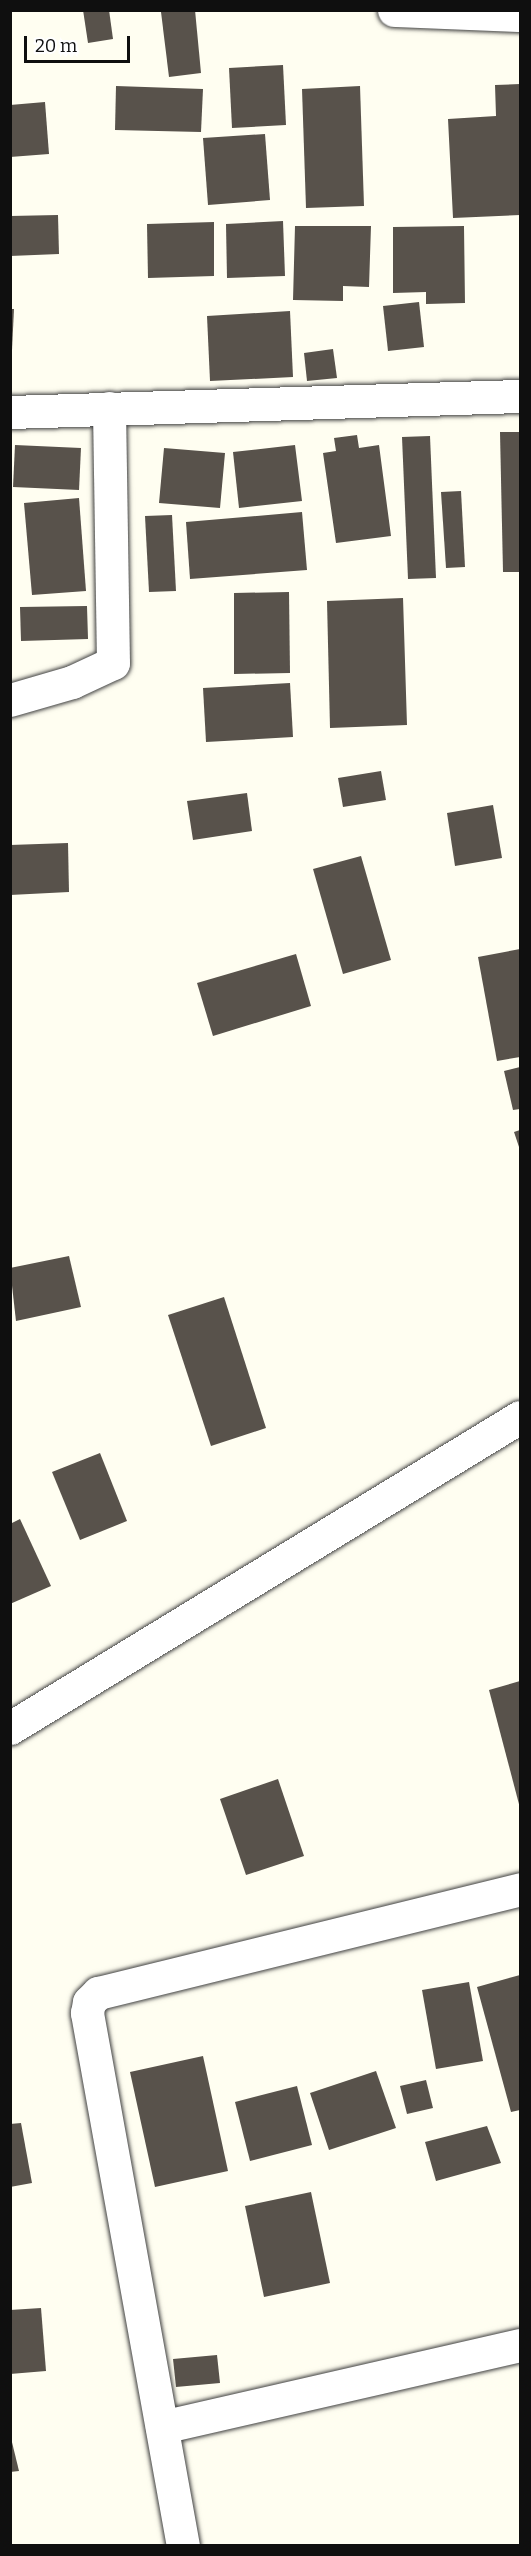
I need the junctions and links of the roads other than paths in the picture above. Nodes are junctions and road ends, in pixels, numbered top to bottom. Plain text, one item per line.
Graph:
1 (394, 10) edge
2 (520, 15) edge
3 (520, 396) edge
4 (109, 408) junction
5 (10, 412) edge
6 (10, 700) edge
7 (520, 1417) edge
8 (10, 1728) edge
9 (520, 1888) edge
10 (520, 2345) edge
11 (162, 2427) junction
12 (183, 2546) edge

1 - 2 street
3 - 4 street
4 - 5 street
4 - 6 street
7 - 8 street
9 - 11 street
10 - 11 street
11 - 12 street

